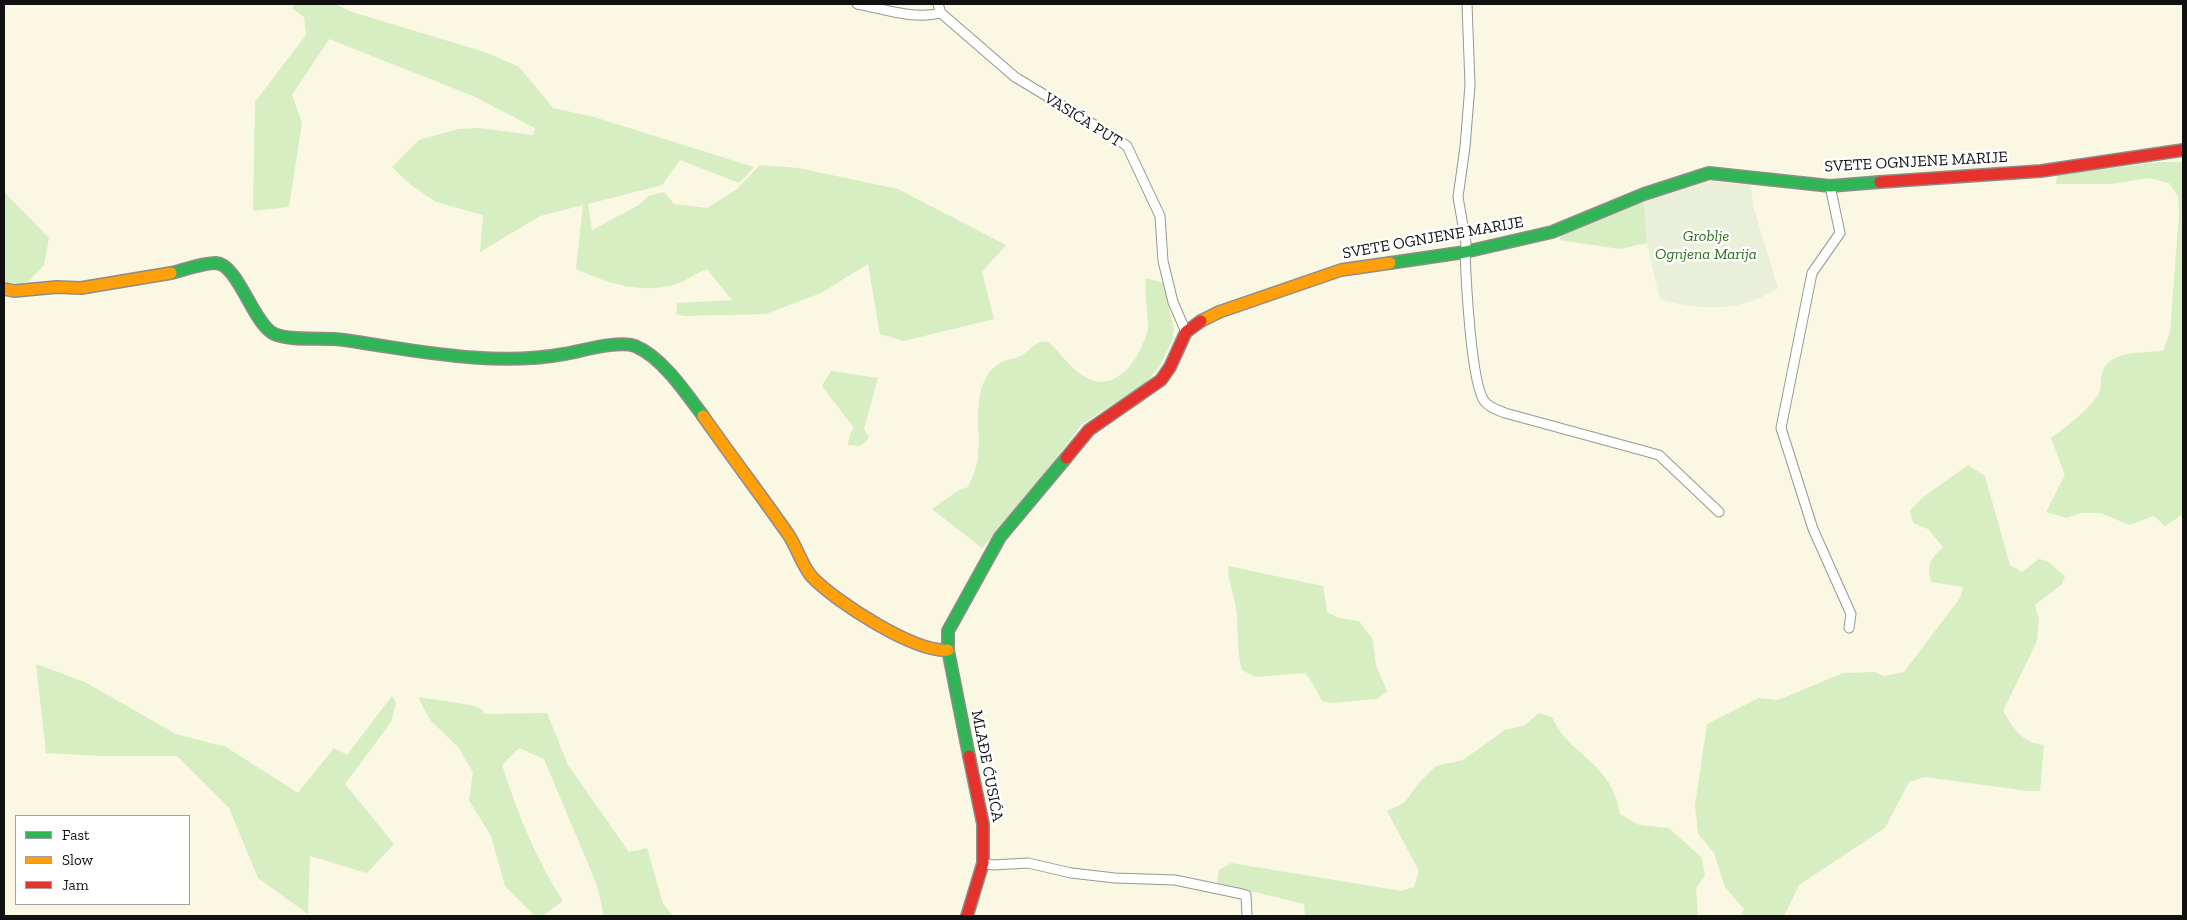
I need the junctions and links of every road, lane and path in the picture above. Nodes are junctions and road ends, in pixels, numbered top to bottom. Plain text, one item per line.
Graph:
1 (857, 4) edge
2 (1467, 4) edge
3 (939, 8) edge
4 (2183, 150) edge
5 (1830, 186) junction
6 (1465, 252) junction
7 (4, 289) edge
8 (1186, 332) junction
9 (1719, 512) dead end
10 (1849, 628) dead end
11 (948, 650) junction
12 (983, 863) junction
13 (967, 916) edge
14 (1247, 916) edge

1 - 3 street
2 - 6 street
3 - 8 street, VASIĆA PUT
4 - 5 street, SVETE OGNJENE MARIJE
5 - 6 street, SVETE OGNJENE MARIJE
5 - 10 street
6 - 8 street, SVETE OGNJENE MARIJE
6 - 9 street
7 - 11 street
8 - 11 street
11 - 12 street, MLAĐE ĆUSIĆA
12 - 13 street, MLAĐE ĆUSIĆA
12 - 14 street

